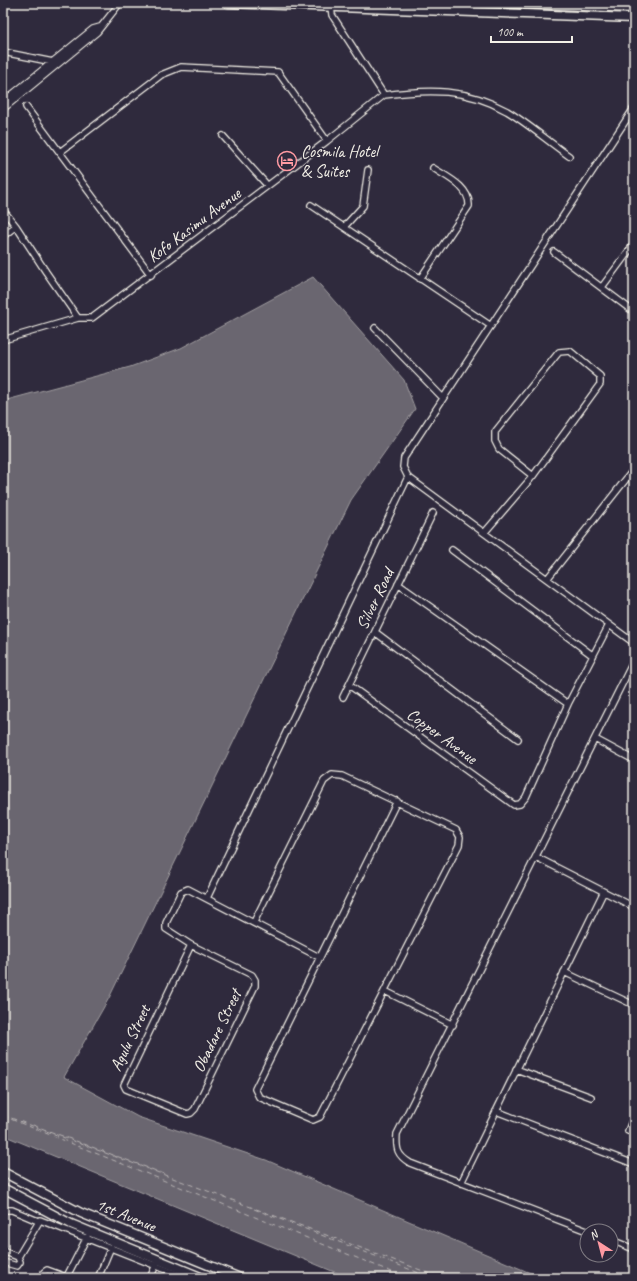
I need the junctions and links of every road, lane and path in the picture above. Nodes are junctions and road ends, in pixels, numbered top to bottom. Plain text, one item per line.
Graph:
1 (120, 3) edge
2 (228, 3) edge
3 (509, 3) edge
4 (331, 6) junction
5 (634, 8) edge
6 (634, 18) edge
7 (3, 52) edge
8 (55, 63) junction
9 (384, 95) junction
10 (3, 102) edge
11 (26, 107) dead end
12 (634, 108) edge
13 (3, 109) edge
14 (224, 136) dead end
15 (327, 141) junction
16 (60, 152) junction
17 (569, 156) dead end
18 (433, 168) dead end
19 (368, 170) dead end
20 (267, 185) junction
21 (311, 204) dead end
22 (3, 210) edge
23 (16, 226) junction
24 (344, 227) junction
25 (3, 236) edge
26 (634, 244) edge
27 (554, 252) dead end
28 (151, 275) junction
29 (420, 279) junction
30 (602, 287) junction
31 (634, 312) edge
32 (78, 318) junction
33 (491, 326) junction
34 (375, 328) dead end
35 (3, 340) edge
36 (443, 398) junction
37 (634, 469) edge
38 (533, 476) junction
39 (408, 477) junction
40 (433, 513) dead end
41 (485, 532) junction
42 (452, 550) dead end
43 (548, 579) junction
44 (398, 584) junction
45 (609, 625) junction
46 (375, 632) junction
47 (634, 643) edge
48 (592, 655) junction
49 (634, 660) edge
50 (349, 685) junction
51 (343, 697) dead end
52 (568, 704) junction
53 (518, 739) dead end
54 (595, 739) junction
55 (634, 760) edge
56 (397, 801) junction
57 (536, 857) junction
58 (603, 892) junction
59 (207, 898) junction
60 (634, 907) edge
61 (254, 922) junction
62 (191, 944) junction
63 (319, 957) junction
64 (564, 972) junction
65 (385, 991) junction
66 (634, 1005) edge
67 (453, 1025) junction
68 (516, 1069) junction
69 (590, 1097) dead end
70 (496, 1111) junction
71 (182, 1113) joint
72 (634, 1116) edge
73 (628, 1131) dead end
74 (634, 1164) edge
75 (3, 1172) edge
76 (461, 1183) junction
77 (3, 1188) edge
78 (3, 1210) edge
79 (38, 1221) junction
80 (579, 1228) edge
81 (87, 1237) junction
82 (619, 1243) edge
83 (111, 1247) junction
84 (634, 1249) edge
85 (3, 1251) edge
86 (18, 1257) junction
87 (3, 1262) edge
88 (156, 1265) junction
89 (44, 1278) edge
90 (66, 1278) edge
91 (98, 1278) edge
92 (150, 1278) edge
93 (187, 1278) edge
94 (203, 1278) edge
95 (240, 1278) edge

1 - 8 street
2 - 4 main road
3 - 5 main road
4 - 6 main road
4 - 9 street
7 - 8 street
8 - 10 street
8 - 13 street
9 - 15 street, Kofo Kasimu Avenue
9 - 17 street
11 - 16 street
12 - 33 street
14 - 20 street
15 - 16 street
15 - 20 street, Kofo Kasimu Avenue
16 - 28 street
18 - 29 street
19 - 24 street
20 - 28 street, Kofo Kasimu Avenue
21 - 24 street
22 - 23 street
23 - 25 street
23 - 32 street
24 - 29 street
26 - 30 street
27 - 30 street
28 - 32 street, Kofo Kasimu Avenue
29 - 33 street
30 - 31 street
32 - 35 street, Kofo Kasimu Avenue
33 - 36 street
34 - 36 street
36 - 39 street
37 - 43 street
38 - 38 street
38 - 41 street
39 - 41 street
39 - 59 street
40 - 44 street, Silver Road
41 - 43 street
42 - 48 street
43 - 45 street
44 - 46 street, Silver Road
44 - 52 street
45 - 47 street
45 - 48 street
46 - 50 street, Silver Road
46 - 53 street
48 - 52 street
49 - 54 street
50 - 51 street, Silver Road
50 - 52 street, Copper Avenue
54 - 55 street
54 - 57 street
56 - 61 street
56 - 63 street
56 - 65 street
57 - 58 street
57 - 67 street
58 - 60 street
58 - 64 street
59 - 61 street
59 - 62 street, Obadare Street
61 - 63 street
62 - 71 street, Agulu Street
62 - 71 street, Obadare Street
63 - 65 street
64 - 66 street
64 - 68 street
65 - 67 street
67 - 76 street
68 - 69 street
68 - 70 street
70 - 74 street
70 - 76 street
72 - 73 street
75 - 95 main road, 1st Avenue
76 - 80 street
77 - 94 main road, 1st Avenue
78 - 79 street
79 - 81 street
79 - 86 street
81 - 83 street
81 - 90 street
82 - 84 street
83 - 88 street
83 - 91 street
85 - 86 street
86 - 87 street
88 - 92 street
88 - 93 street
89 - 90 street

